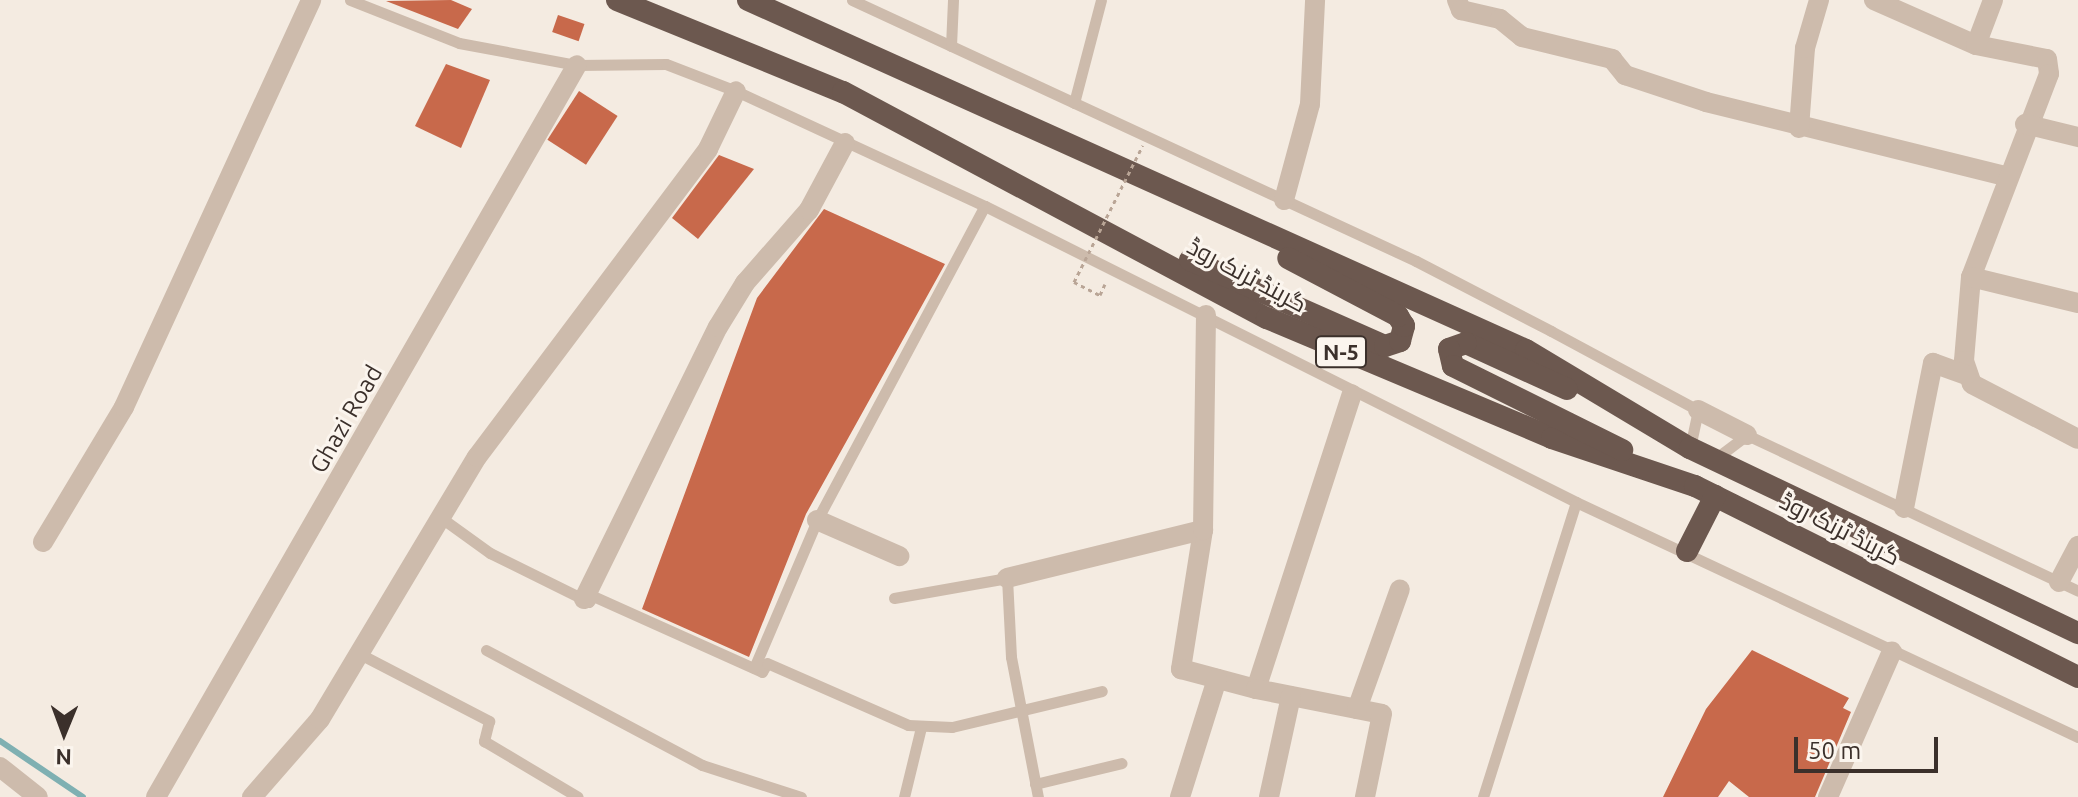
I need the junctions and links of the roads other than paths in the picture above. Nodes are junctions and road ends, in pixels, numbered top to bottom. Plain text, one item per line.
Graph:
1 (311, 0) edge
2 (350, 0) edge
3 (617, 0) edge
4 (748, 0) edge
5 (852, 0) edge
6 (953, 0) edge
7 (1101, 0) edge
8 (1315, 0) edge
9 (1457, 0) edge
10 (1819, 0) edge
11 (1874, 0) edge
12 (1993, 0) edge
13 (1976, 45) junction
14 (951, 46) junction
15 (577, 65) junction
16 (736, 91) junction
17 (1074, 103) junction
18 (2025, 124) junction
19 (1799, 128) junction
20 (2078, 137) edge
21 (845, 143) junction
22 (1081, 152) junction
23 (2006, 176) junction
24 (1284, 200) junction
25 (985, 206) junction
26 (1071, 208) junction
27 (1971, 277) junction
28 (2078, 303) edge
29 (1206, 315) junction
30 (1966, 375) junction
31 (1352, 394) junction
32 (1698, 410) junction
33 (1652, 427) junction
34 (1747, 435) junction
35 (2078, 439) edge
36 (1690, 448) junction
37 (1715, 459) junction
38 (1705, 491) junction
39 (1576, 502) junction
40 (1904, 508) junction
41 (440, 517) junction
42 (817, 520) junction
43 (1203, 530) junction
44 (43, 542) dead end
45 (2078, 546) edge
46 (1687, 551) junction
47 (899, 556) dead end
48 (1007, 578) junction
49 (2069, 586) edge
50 (1400, 589) dead end
51 (894, 598) dead end
52 (584, 599) junction
53 (2078, 633) edge
54 (486, 650) dead end
55 (1892, 651) junction
56 (358, 653) junction
57 (754, 668) junction
58 (2078, 677) edge
59 (1217, 679) junction
60 (1256, 689) junction
61 (1102, 691) dead end
62 (1291, 696) junction
63 (1357, 709) junction
64 (1019, 712) junction
65 (921, 727) junction
66 (2078, 737) edge
67 (1122, 763) dead end
68 (0, 767) edge
69 (753, 784) junction
70 (1035, 784) junction
71 (38, 797) edge
72 (156, 797) edge
73 (252, 797) edge
74 (578, 797) edge
75 (749, 797) edge
76 (801, 797) edge
77 (904, 797) edge
78 (1038, 797) edge
79 (1180, 797) edge
80 (1269, 797) edge
81 (1365, 797) edge
82 (1483, 797) edge
83 (1828, 797) edge

1 - 44 street
2 - 15 lane
3 - 26 highway, گرینڈ ٹرنک روڈ / N-5
4 - 22 highway, گرینڈ ٹرنک روڈ
5 - 14 lane
6 - 14 lane
7 - 17 lane
8 - 24 street
9 - 19 street
10 - 19 street
11 - 13 street
12 - 13 street
13 - 18 street
14 - 17 lane
15 - 16 lane
15 - 72 street, Ghazi Road
16 - 21 lane
16 - 41 street
17 - 24 lane
18 - 20 street
18 - 23 street
19 - 23 street
21 - 25 lane
21 - 52 street
22 - 26 highway
22 - 33 highway, گرینڈ ٹرنک روڈ
23 - 27 street
24 - 32 lane
25 - 29 lane
25 - 42 lane
26 - 38 highway, گرینڈ ٹرنک روڈ / N-5
27 - 28 street
27 - 30 street
29 - 31 lane
29 - 43 street
30 - 35 street
30 - 40 street
31 - 39 lane
31 - 60 street
32 - 34 street
32 - 36 lane
33 - 36 highway, گرینڈ ٹرنک روڈ
33 - 38 highway
34 - 37 lane
34 - 40 lane
36 - 37 highway, گرینڈ ٹرنک روڈ
37 - 53 highway, گرینڈ ٹرنک روڈ
38 - 46 highway
38 - 58 highway, گرینڈ ٹرنک روڈ / N-5
39 - 46 lane
39 - 82 lane
40 - 49 lane
41 - 52 lane
41 - 56 street
42 - 47 street
42 - 57 lane
43 - 48 street
43 - 59 street
45 - 49 street
46 - 55 lane
48 - 51 lane
48 - 64 lane
50 - 63 street
52 - 57 lane
54 - 69 lane
55 - 66 lane
55 - 83 street
56 - 73 street
56 - 74 lane
57 - 65 lane
59 - 60 street
59 - 79 street
60 - 62 street
61 - 64 lane
62 - 63 street
62 - 80 street
63 - 81 street
64 - 65 lane
64 - 70 lane
65 - 77 lane
67 - 70 lane
68 - 71 street
69 - 75 lane
69 - 76 lane
70 - 78 lane

